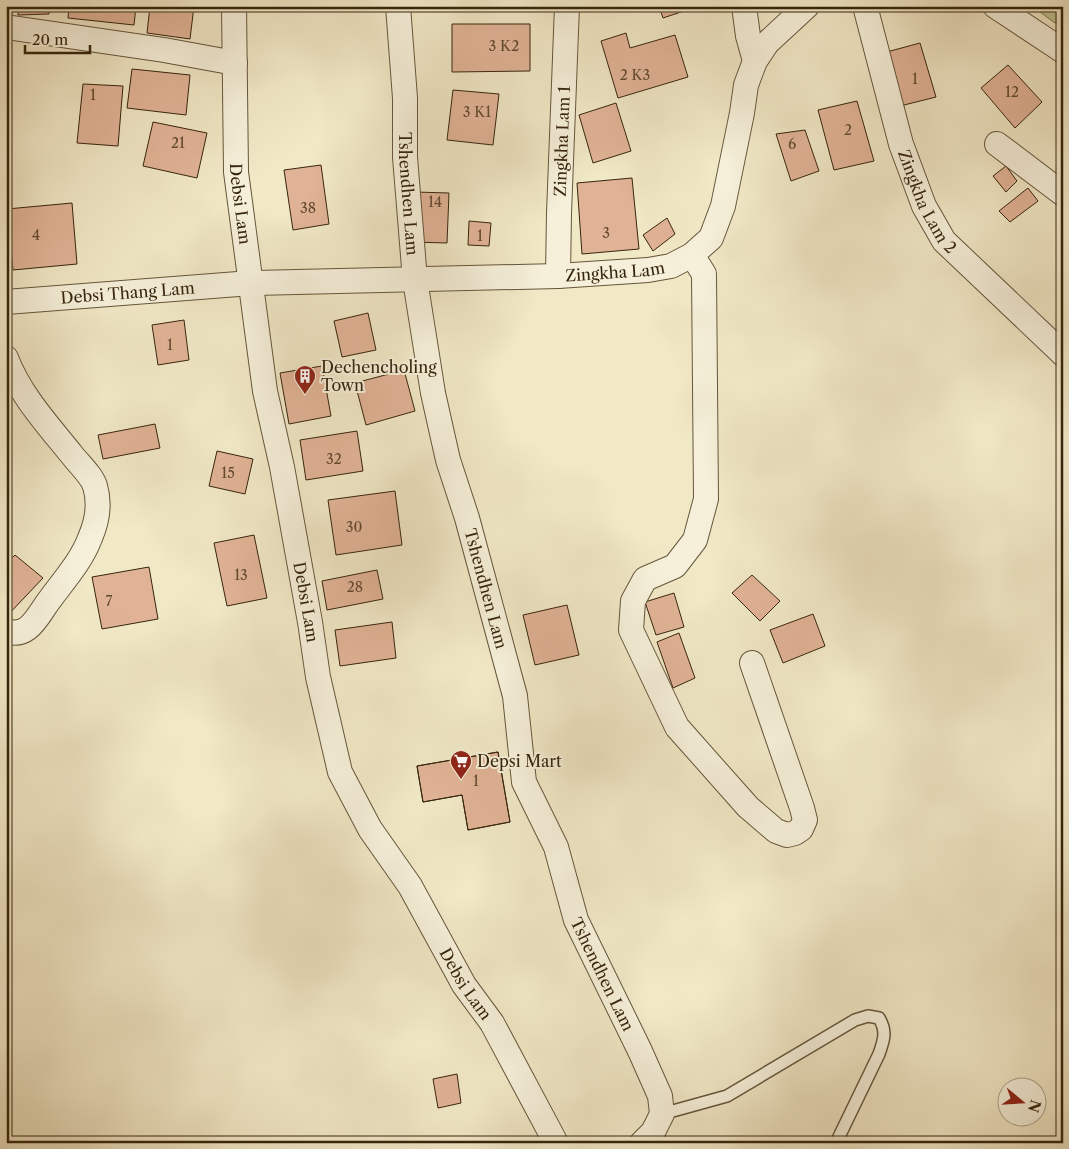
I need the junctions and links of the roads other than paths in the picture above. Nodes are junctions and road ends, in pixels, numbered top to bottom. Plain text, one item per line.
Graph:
1 (234, 6) edge
2 (398, 6) edge
3 (567, 6) edge
4 (744, 6) edge
5 (808, 6) edge
6 (866, 6) edge
7 (995, 6) edge
8 (6, 27) edge
9 (1063, 51) edge
10 (755, 61) junction
11 (235, 63) junction
12 (997, 144) dead end
13 (1063, 194) edge
14 (692, 255) junction
15 (558, 276) junction
16 (415, 280) junction
17 (251, 283) junction
18 (6, 302) edge
19 (1063, 354) edge
20 (6, 358) edge
21 (6, 631) edge
22 (752, 663) dead end
23 (662, 1114) junction
24 (556, 1143) edge
25 (642, 1143) edge
26 (836, 1143) edge

1 - 11 street, Debsi Lam
2 - 16 street, Tshendhen Lam
3 - 15 street, Zingkha Lam 1
4 - 10 street
5 - 10 street, Zingkha Lam
6 - 19 street, Zingkha Lam 2
7 - 9 street
8 - 11 street
10 - 14 street, Zingkha Lam
11 - 17 street, Debsi Lam
12 - 13 street
14 - 15 street, Zingkha Lam
14 - 22 street
15 - 16 street, Zingkha Lam
16 - 17 street, Zingkha Lam
16 - 23 street, Tshendhen Lam
17 - 18 street, Debsi Thang Lam
17 - 24 street, Debsi Lam
20 - 21 street
23 - 25 street
23 - 26 lane

